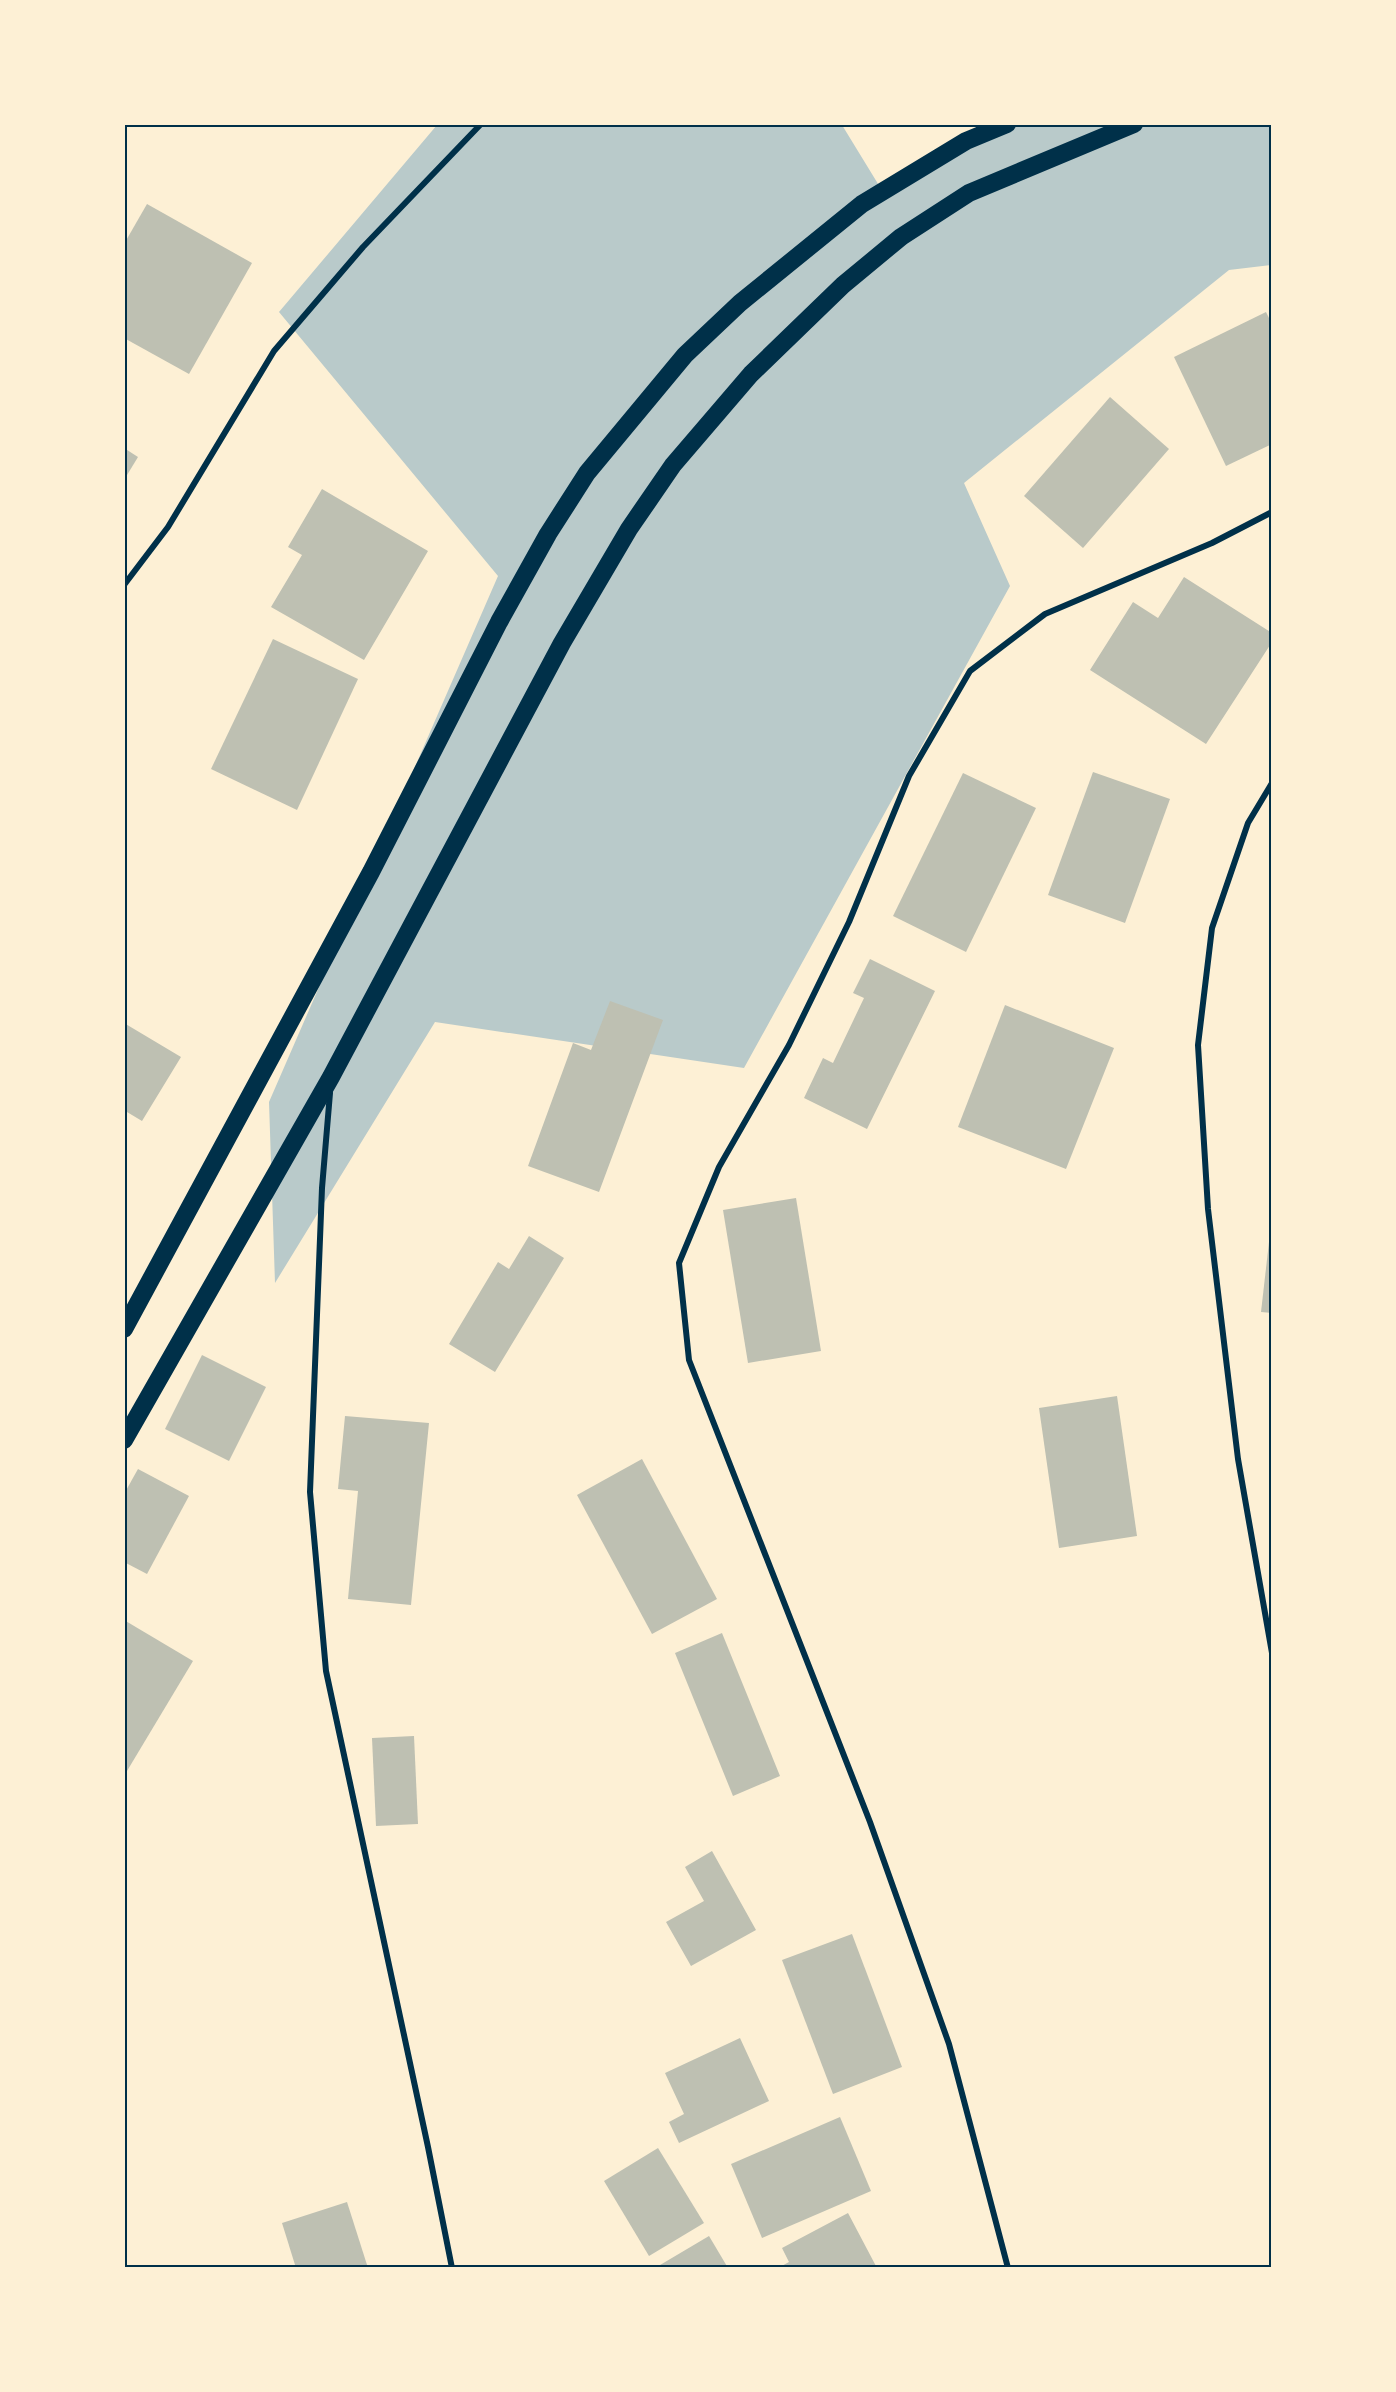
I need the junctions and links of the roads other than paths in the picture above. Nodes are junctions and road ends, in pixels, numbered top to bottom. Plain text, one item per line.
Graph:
1 (481, 124) edge
2 (1007, 124) edge
3 (1134, 124) edge
4 (1272, 512) edge
5 (124, 585) edge
6 (1272, 783) edge
7 (331, 1077) junction
8 (124, 1329) edge
9 (124, 1440) edge
10 (1272, 1653) edge
11 (452, 2268) edge
12 (1008, 2268) edge

1 - 5 street
2 - 8 highway
3 - 7 highway
4 - 12 street
6 - 10 street
7 - 9 highway
7 - 11 street

